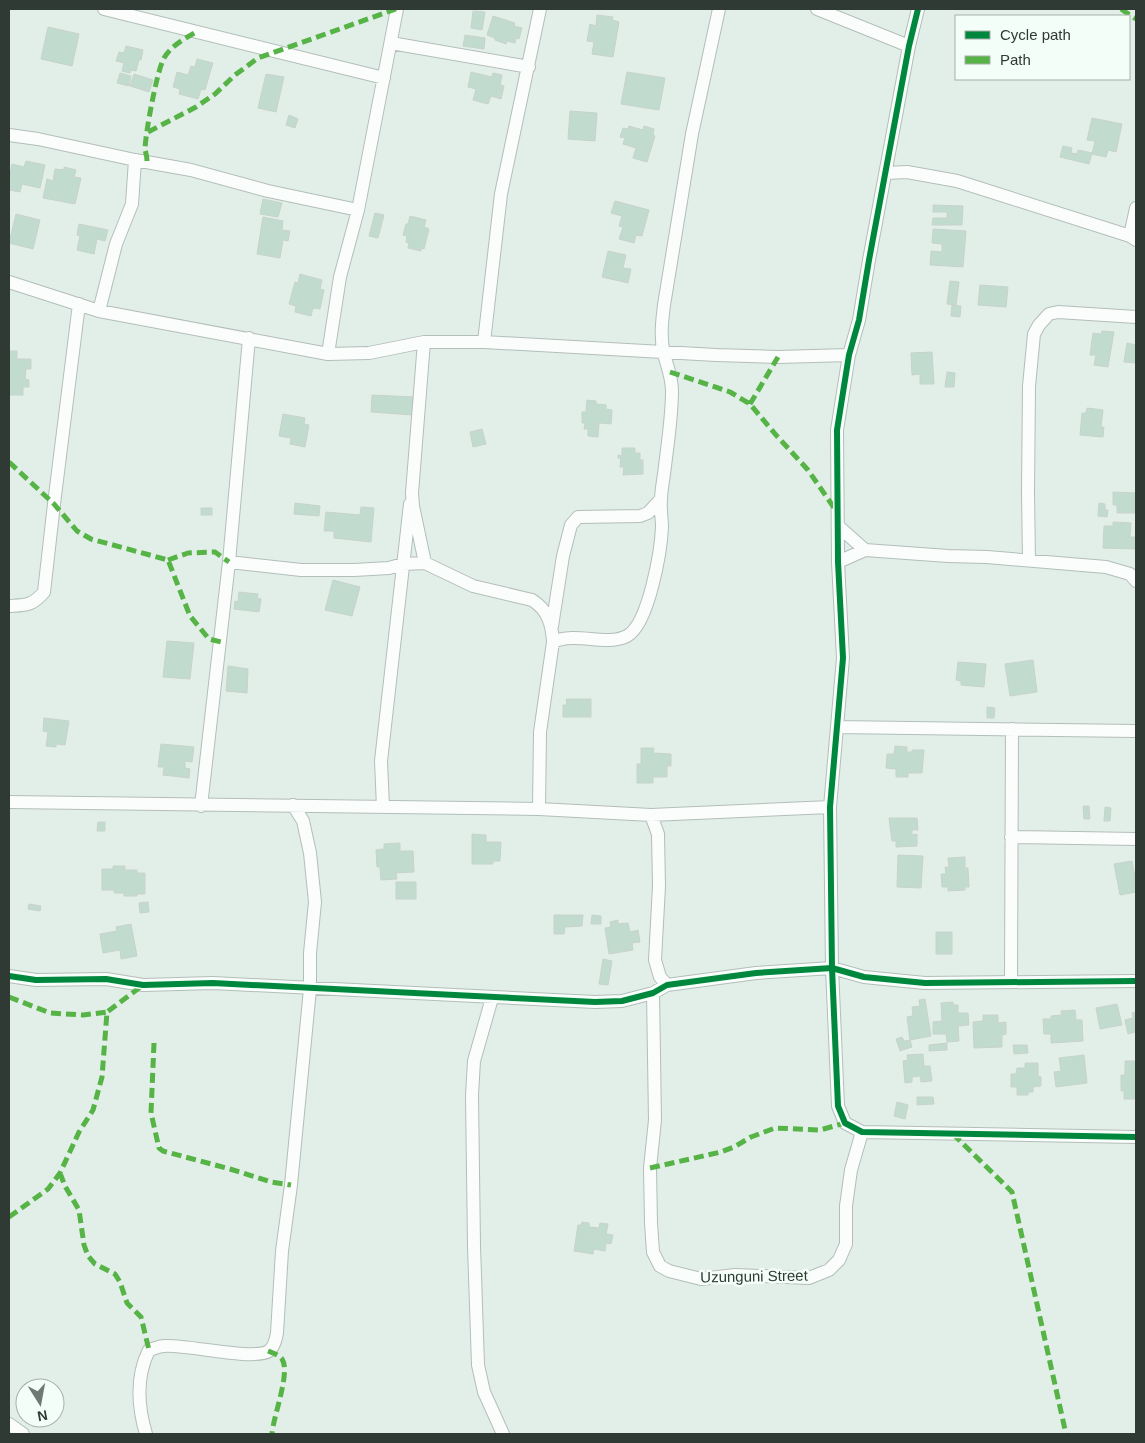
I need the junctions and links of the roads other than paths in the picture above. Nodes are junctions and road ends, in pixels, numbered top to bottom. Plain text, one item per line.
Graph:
1 (104, 9) edge
2 (397, 9) edge
3 (540, 9) edge
4 (719, 9) edge
5 (817, 9) edge
6 (918, 9) edge
7 (391, 43) junction
8 (909, 46) junction
9 (528, 67) junction
10 (384, 78) junction
11 (9, 136) edge
12 (135, 160) junction
13 (886, 173) junction
14 (1136, 208) edge
15 (358, 210) junction
16 (1133, 238) edge
17 (9, 282) edge
18 (79, 304) junction
19 (99, 311) junction
20 (1136, 317) edge
21 (249, 338) junction
22 (424, 342) junction
23 (484, 342) junction
24 (664, 353) junction
25 (328, 354) junction
26 (849, 355) junction
27 (412, 494) junction
28 (660, 500) junction
29 (838, 526) junction
30 (865, 550) junction
31 (1029, 560) junction
32 (229, 562) junction
33 (838, 562) junction
34 (425, 563) junction
35 (403, 564) junction
36 (1136, 581) edge
37 (9, 606) edge
38 (552, 627) junction
39 (553, 642) junction
40 (838, 727) junction
41 (1012, 729) junction
42 (1136, 731) edge
43 (9, 802) edge
44 (293, 805) junction
45 (201, 806) junction
46 (830, 807) junction
47 (383, 808) junction
48 (539, 810) junction
49 (651, 815) junction
50 (1011, 837) junction
51 (1136, 839) edge
52 (832, 968) junction
53 (9, 976) edge
54 (1136, 981) edge
55 (1011, 982) junction
56 (667, 985) junction
57 (310, 989) junction
58 (653, 993) junction
59 (492, 998) junction
60 (862, 1132) junction
61 (1136, 1137) edge
62 (9, 1424) edge
63 (23, 1434) edge
64 (146, 1434) edge
65 (504, 1434) edge

1 - 10 street
2 - 7 street
3 - 9 street
4 - 24 street
5 - 8 street
6 - 8 street
7 - 9 street
7 - 10 street
8 - 13 street
9 - 23 street
10 - 15 street
11 - 12 street
12 - 15 street
12 - 19 street
13 - 16 street
13 - 26 street
14 - 16 street
15 - 25 street
17 - 18 street
18 - 19 street
18 - 37 street
19 - 21 street
20 - 31 street
21 - 25 street
21 - 32 street
22 - 23 street
22 - 25 street
22 - 27 street
23 - 24 street
24 - 26 street
24 - 28 street
26 - 29 street
27 - 34 street
27 - 35 street
28 - 38 street
28 - 39 street
29 - 30 street
29 - 33 street
30 - 31 street
30 - 33 street
31 - 36 street
32 - 35 street
32 - 45 street
33 - 40 street
34 - 35 street
34 - 38 street
35 - 47 street
38 - 39 street
39 - 48 street
40 - 41 street
40 - 46 street
41 - 42 street
41 - 50 street
43 - 45 street
44 - 45 street
44 - 47 street
44 - 57 street
46 - 49 street
46 - 52 street
47 - 48 street
48 - 49 street
49 - 56 street
50 - 51 street
50 - 55 street
52 - 55 street
52 - 56 street
52 - 60 street
53 - 57 street
54 - 55 street
56 - 58 street
57 - 59 street
57 - 64 street
58 - 59 street
58 - 60 street, Uzunguni Street
59 - 65 street
60 - 61 street
62 - 63 street

